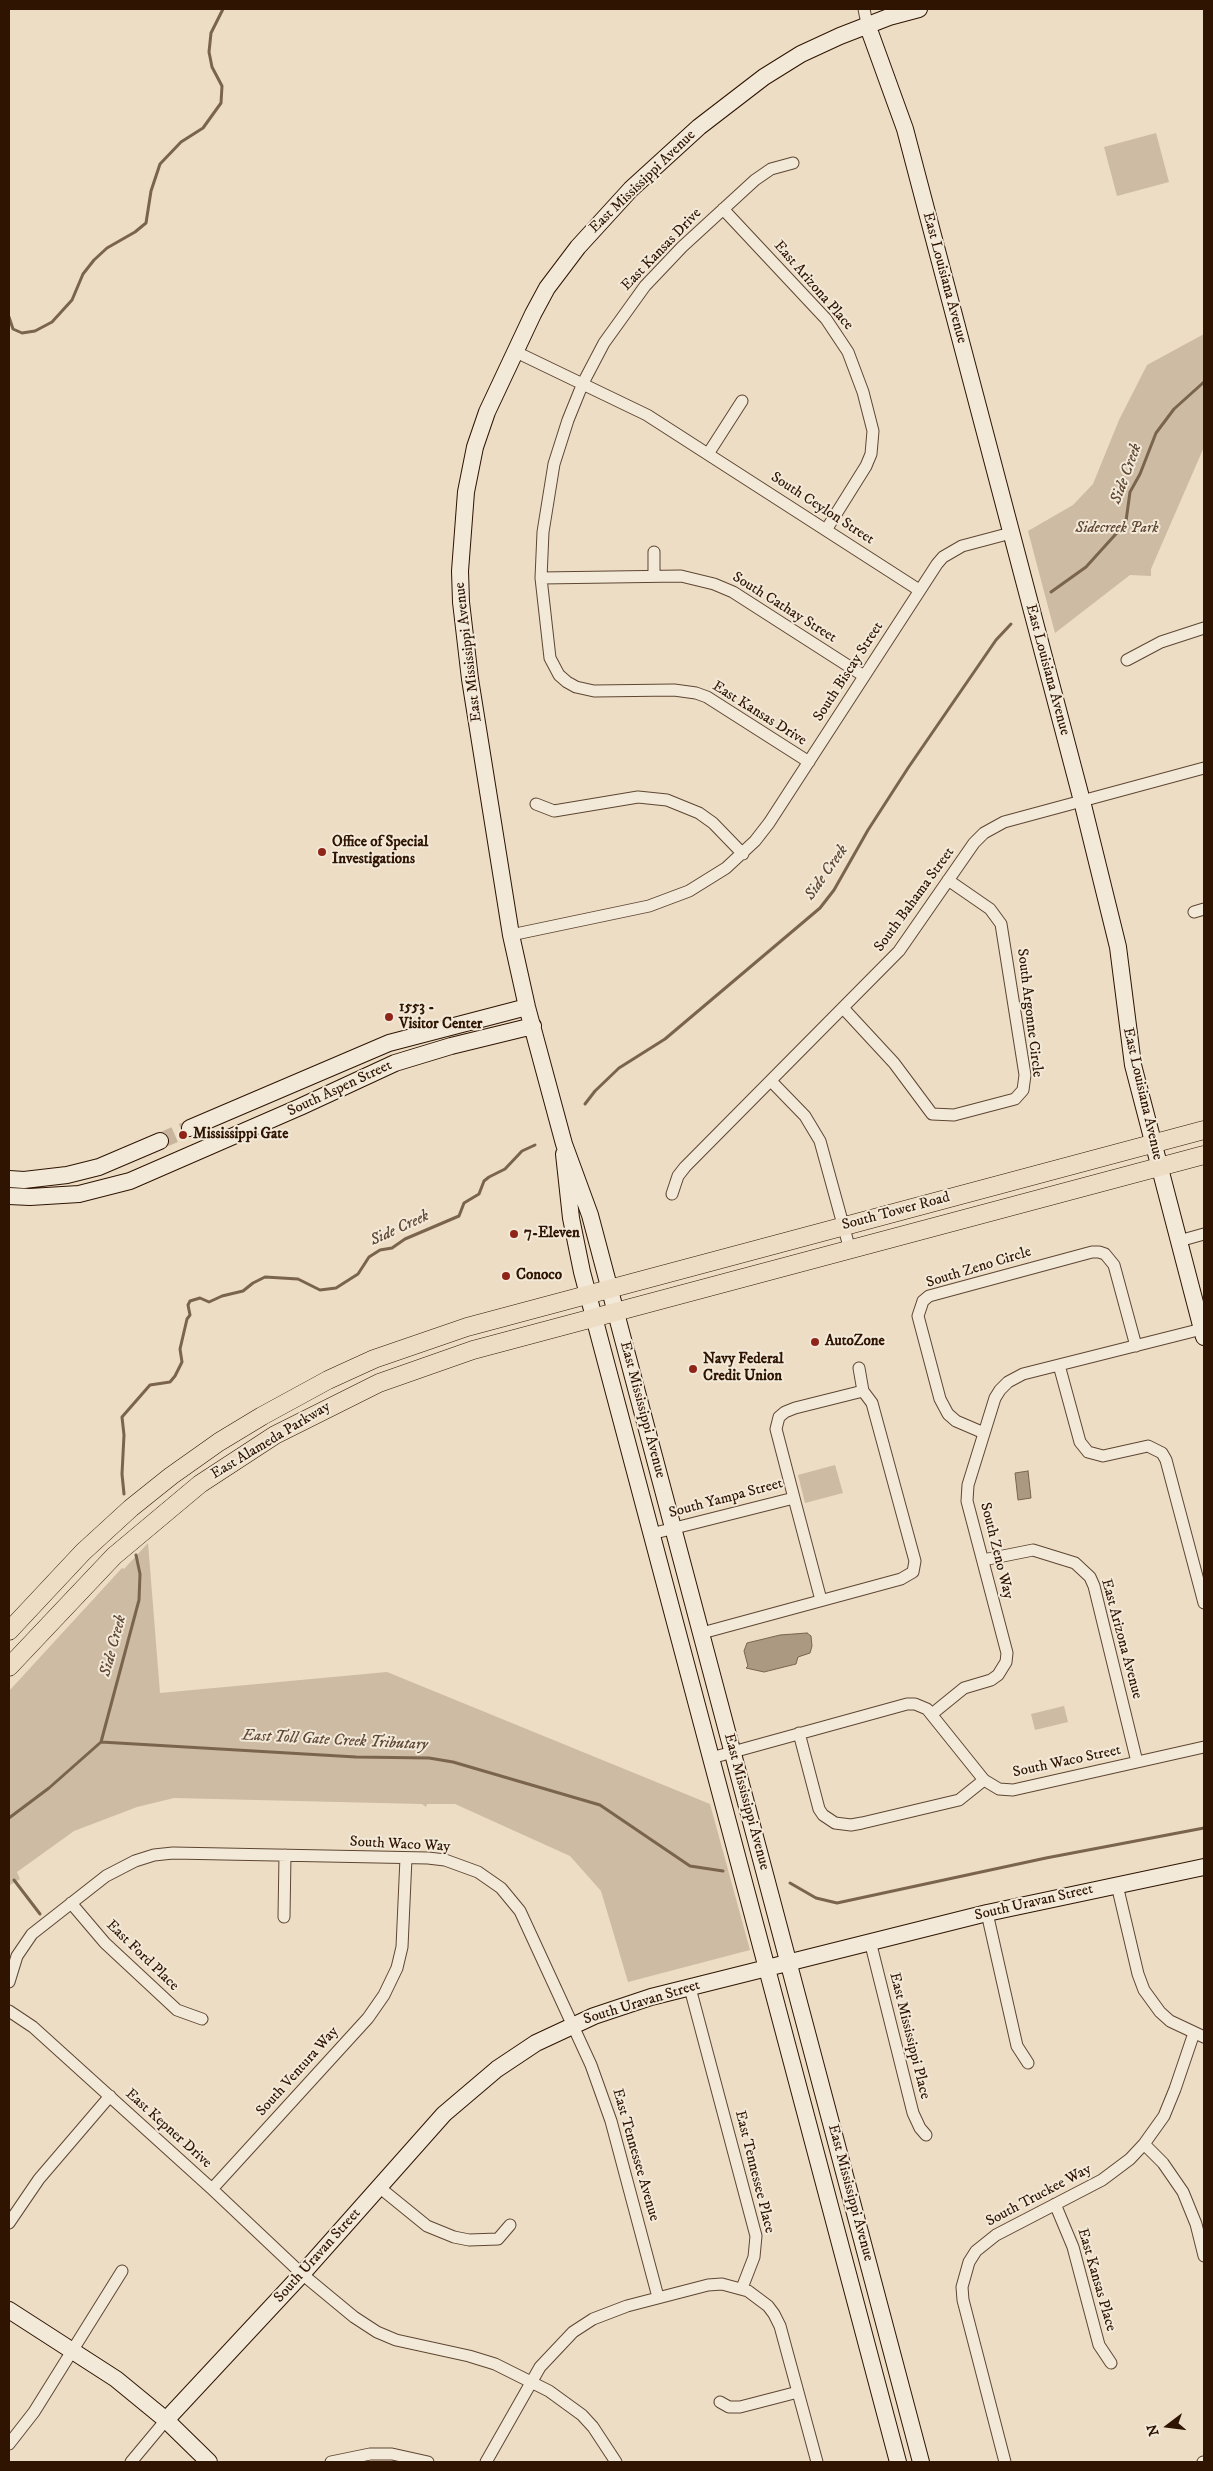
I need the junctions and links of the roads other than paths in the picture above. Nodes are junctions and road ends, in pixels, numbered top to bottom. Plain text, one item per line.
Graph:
1 (919, 9) edge
2 (866, 17) edge
3 (793, 163) dead end
4 (724, 208) junction
5 (514, 352) junction
6 (583, 383) junction
7 (742, 401) dead end
8 (708, 454) junction
9 (826, 530) junction
10 (1011, 533) junction
11 (654, 552) dead end
12 (654, 576) junction
13 (541, 578) junction
14 (920, 590) junction
15 (1204, 628) edge
16 (1127, 660) dead end
17 (864, 676) junction
18 (809, 762) junction
19 (1204, 768) edge
20 (1082, 801) junction
21 (536, 804) dead end
22 (743, 854) junction
23 (948, 880) junction
24 (511, 935) junction
25 (528, 1007) junction
26 (844, 1009) junction
27 (532, 1026) junction
28 (349, 1059) junction
29 (318, 1071) junction
30 (358, 1080) junction
31 (771, 1081) junction
32 (328, 1094) junction
33 (190, 1128) tunnel mouth
34 (1204, 1130) edge
35 (160, 1141) tunnel mouth
36 (564, 1144) junction
37 (1152, 1144) junction
38 (1204, 1155) edge
39 (1159, 1167) junction
40 (9, 1179) edge
41 (672, 1194) dead end
42 (9, 1196) edge
43 (844, 1226) junction
44 (1204, 1234) edge
45 (1178, 1240) junction
46 (850, 1250) junction
47 (610, 1289) junction
48 (588, 1295) junction
49 (616, 1312) junction
50 (594, 1318) junction
51 (1203, 1333) edge
52 (425, 1340) junction
53 (1136, 1346) junction
54 (1060, 1365) junction
55 (859, 1368) dead end
56 (863, 1391) junction
57 (352, 1395) junction
58 (984, 1433) junction
59 (794, 1498) junction
60 (674, 1528) junction
61 (652, 1534) junction
62 (983, 1560) junction
63 (821, 1600) junction
64 (1204, 1603) edge
65 (9, 1632) edge
66 (702, 1633) junction
67 (9, 1667) edge
68 (932, 1714) junction
69 (799, 1733) junction
70 (1204, 1747) edge
71 (733, 1752) junction
72 (711, 1758) junction
73 (1137, 1762) junction
74 (984, 1780) junction
75 (285, 1855) junction
76 (406, 1858) junction
77 (1204, 1867) edge
78 (1117, 1884) junction
79 (71, 1903) junction
80 (987, 1913) junction
81 (284, 1916) dead end
82 (870, 1941) junction
83 (788, 1962) junction
84 (766, 1968) junction
85 (9, 1982) edge
86 (690, 1988) junction
87 (9, 2011) edge
88 (202, 2019) dead end
89 (573, 2025) junction
90 (1199, 2035) edge
91 (1028, 2063) dead end
92 (110, 2096) junction
93 (926, 2135) dead end
94 (1144, 2144) junction
95 (379, 2187) junction
96 (212, 2189) junction
97 (1054, 2204) junction
98 (9, 2223) edge
99 (510, 2225) dead end
100 (1204, 2256) edge
101 (122, 2271) dead end
102 (302, 2274) junction
103 (742, 2288) junction
104 (658, 2298) junction
105 (9, 2310) edge
106 (73, 2350) junction
107 (1111, 2363) dead end
108 (531, 2380) junction
109 (798, 2392) junction
110 (720, 2402) dead end
111 (166, 2420) junction
112 (9, 2444) edge
113 (131, 2462) edge
114 (210, 2462) edge
115 (331, 2462) edge
116 (428, 2462) edge
117 (486, 2462) edge
118 (616, 2462) edge
119 (817, 2462) edge
120 (898, 2462) edge
121 (921, 2462) edge
122 (1005, 2462) edge

1 - 2 main road, East Mississippi Avenue
2 - 5 main road, East Mississippi Avenue
2 - 10 main road, East Louisiana Avenue
3 - 4 street, East Kansas Drive
4 - 6 street, East Kansas Drive
4 - 9 street, East Arizona Place
5 - 6 street, South Ceylon Street
5 - 24 main road, East Mississippi Avenue
6 - 8 street, South Ceylon Street
6 - 13 street, East Kansas Drive
7 - 8 street
8 - 9 street, South Ceylon Street
9 - 14 street, South Ceylon Street
10 - 14 street, South Biscay Street
10 - 20 main road, East Louisiana Avenue
11 - 12 street
12 - 13 street, South Cathay Street
12 - 17 street, South Cathay Street
13 - 18 street, East Kansas Drive
14 - 17 street, South Biscay Street
15 - 16 street
17 - 18 street, South Biscay Street
18 - 22 street, South Biscay Street
19 - 20 street, South Bahama Street
20 - 23 street, South Bahama Street
20 - 37 main road, East Louisiana Avenue
21 - 22 street
22 - 24 street, South Biscay Street
23 - 26 street, South Bahama Street
23 - 26 street, South Argonne Circle
24 - 25 main road, East Mississippi Avenue
25 - 27 main road, East Mississippi Avenue
25 - 28 main road, South Aspen Street
26 - 31 street, South Bahama Street
27 - 30 main road, South Aspen Street
27 - 36 main road, East Mississippi Avenue
28 - 29 main road, South Aspen Street
28 - 30 main road
29 - 32 main road
29 - 33 main road, South Aspen Street
30 - 32 main road, South Aspen Street
31 - 41 street, South Bahama Street
31 - 43 street
32 - 42 main road, South Aspen Street
34 - 37 main road, South Tower Road
35 - 40 main road
36 - 47 main road, East Mississippi Avenue
36 - 48 main road, East Mississippi Avenue
37 - 39 main road, East Louisiana Avenue
37 - 43 main road, South Tower Road
38 - 39 main road, South Tower Road
39 - 45 main road, East Louisiana Avenue
39 - 46 main road, South Tower Road
43 - 46 street
43 - 47 main road, South Tower Road
44 - 45 street
45 - 51 main road, East Louisiana Avenue
46 - 49 main road, South Tower Road
47 - 48 main road, South Tower Road
47 - 49 main road, East Mississippi Avenue
48 - 50 main road, East Mississippi Avenue
48 - 52 main road, East Alameda Parkway
49 - 50 main road, South Tower Road
49 - 60 main road, East Mississippi Avenue
50 - 57 main road, East Alameda Parkway
50 - 61 main road, East Mississippi Avenue
51 - 53 street, South Zeno Way
52 - 57 main road
52 - 65 main road, East Alameda Parkway
53 - 54 street, South Zeno Way
53 - 58 street, South Zeno Circle
54 - 58 street, South Zeno Way
54 - 64 street
55 - 56 street
56 - 59 street, South Yampa Street
56 - 63 street
57 - 67 main road, East Alameda Parkway
58 - 62 street, South Zeno Way
59 - 60 street, South Yampa Street
59 - 63 street
60 - 61 street, South Yampa Street
60 - 66 main road, East Mississippi Avenue
61 - 72 main road, East Mississippi Avenue
62 - 68 street, South Zeno Way
62 - 73 street, East Arizona Avenue
63 - 66 street
66 - 71 main road, East Mississippi Avenue
68 - 69 street, South Waco Street
68 - 74 street, South Waco Street
69 - 71 street, South Waco Street
69 - 74 street
70 - 73 street, South Waco Street
71 - 72 street, South Waco Street
71 - 83 main road, East Mississippi Avenue
72 - 84 main road, East Mississippi Avenue
73 - 74 street, South Waco Street
75 - 76 street, South Waco Way
75 - 79 street, South Waco Way
75 - 81 street
76 - 89 street, South Waco Way
76 - 96 street, South Ventura Way
77 - 78 main road, South Uravan Street
78 - 80 main road, South Uravan Street
78 - 90 street
79 - 85 street, South Waco Way
79 - 88 street, East Ford Place
80 - 82 main road, South Uravan Street
80 - 91 street
82 - 83 main road, South Uravan Street
82 - 93 street, East Mississippi Place
83 - 84 main road, South Uravan Street
83 - 121 main road, East Mississippi Avenue
84 - 86 main road, South Uravan Street
84 - 120 main road, East Mississippi Avenue
86 - 89 main road, South Uravan Street
86 - 103 street, East Tennessee Place
87 - 92 street, East Kepner Drive
89 - 95 main road, South Uravan Street
89 - 104 street, East Tennessee Avenue
90 - 94 street, South Truckee Way
92 - 96 street, East Kepner Drive
92 - 98 street
94 - 97 street, South Truckee Way
94 - 100 street
95 - 99 street
95 - 102 main road, South Uravan Street
96 - 102 street, East Kepner Drive
97 - 107 street, East Kansas Place
97 - 122 street, South Truckee Way
101 - 106 street
102 - 108 street, East Kepner Drive
102 - 111 main road, South Uravan Street
103 - 104 street
103 - 109 street
104 - 108 street
105 - 106 main road
106 - 111 main road
106 - 112 street
108 - 117 street
108 - 118 street, East Kepner Drive
109 - 110 street
109 - 119 street
111 - 113 street, South Uravan Street
111 - 114 main road
115 - 116 street

